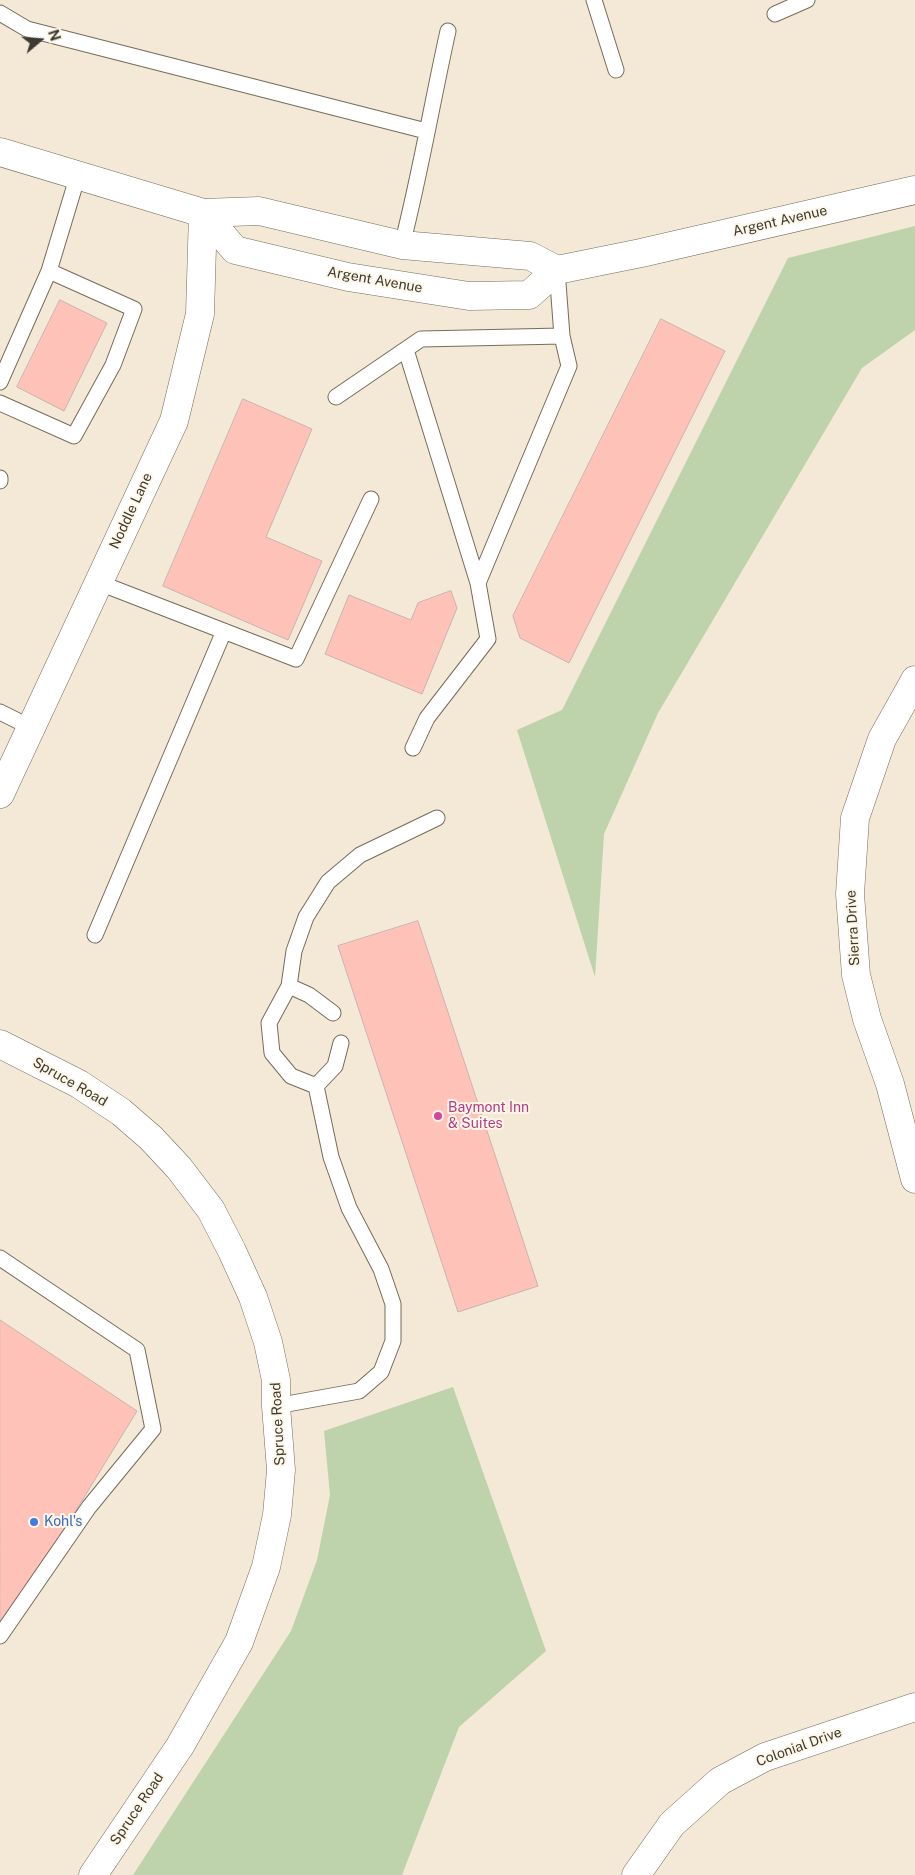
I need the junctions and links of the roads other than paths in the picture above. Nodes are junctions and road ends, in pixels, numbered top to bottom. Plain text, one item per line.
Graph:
1 (594, 0) edge
2 (807, 0) edge
3 (0, 13) edge
4 (775, 14) dead end
5 (448, 31) dead end
6 (616, 70) dead end
7 (426, 131) junction
8 (0, 152) edge
9 (78, 175) junction
10 (915, 190) edge
11 (203, 213) junction
12 (402, 245) junction
13 (557, 270) junction
14 (49, 271) junction
15 (562, 336) junction
16 (406, 350) junction
17 (0, 382) edge
18 (336, 397) dead end
19 (0, 403) edge
20 (371, 499) dead end
21 (98, 582) junction
22 (478, 582) junction
23 (224, 631) junction
24 (915, 680) edge
25 (0, 712) edge
26 (30, 727) junction
27 (414, 748) dead end
28 (0, 794) edge
29 (437, 818) dead end
30 (95, 935) dead end
31 (289, 986) junction
32 (333, 1013) dead end
33 (341, 1043) dead end
34 (0, 1044) edge
35 (316, 1086) junction
36 (915, 1180) edge
37 (0, 1258) edge
38 (276, 1406) junction
39 (0, 1636) edge
40 (915, 1708) edge
41 (93, 1875) edge
42 (636, 1875) edge

1 - 6 lane
2 - 4 lane
3 - 7 lane
5 - 7 lane
7 - 12 lane
8 - 9 street
9 - 11 street
9 - 14 lane
10 - 13 street, Argent Avenue
11 - 12 street
11 - 13 street, Argent Avenue
11 - 21 street, Noddle Lane
12 - 13 street
13 - 15 lane
14 - 17 lane
14 - 19 lane
15 - 16 lane
15 - 22 lane
16 - 18 lane
16 - 22 lane
20 - 23 lane
21 - 23 lane
21 - 26 street, Noddle Lane
22 - 27 lane
23 - 30 lane
24 - 36 street, Sierra Drive
25 - 26 lane
26 - 28 street, Noddle Lane
29 - 31 lane
31 - 32 lane
31 - 35 lane
33 - 35 lane
34 - 38 street, Spruce Road
35 - 38 lane
37 - 39 lane
38 - 41 street, Spruce Road
40 - 42 street, Colonial Drive

